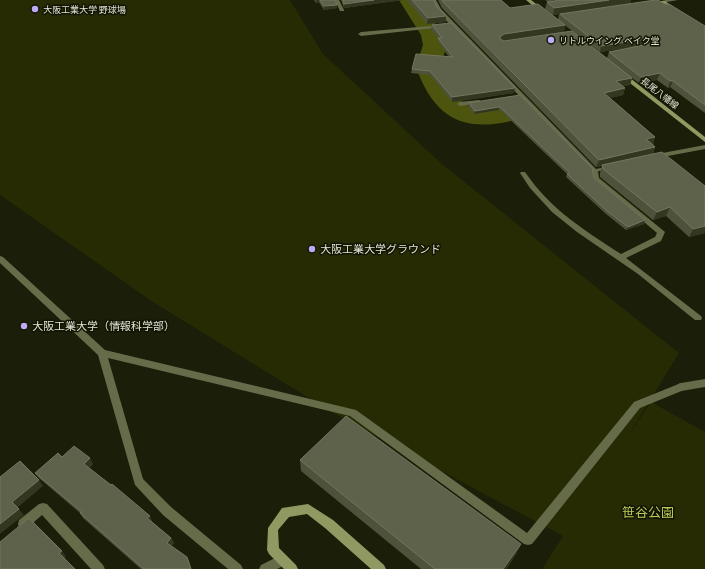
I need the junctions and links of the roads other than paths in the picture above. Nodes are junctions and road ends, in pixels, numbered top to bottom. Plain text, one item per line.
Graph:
1 (337, 0) edge
2 (434, 0) edge
3 (528, 0) edge
4 (676, 0) edge
5 (663, 2) junction
6 (648, 4) edge
7 (342, 10) edge
8 (681, 13) edge
9 (546, 14) edge
10 (453, 24) junction
11 (361, 34) dead end
12 (617, 70) edge
13 (522, 95) junction
14 (515, 97) edge
15 (483, 101) edge
16 (460, 104) edge
17 (705, 140) edge
18 (705, 147) edge
19 (647, 159) edge
20 (617, 166) edge
21 (595, 171) junction
22 (523, 173) dead end
23 (620, 258) junction
24 (0, 260) edge
25 (698, 318) dead end
26 (102, 353) junction
27 (705, 383) edge
28 (12, 533) edge
29 (284, 560) junction
30 (100, 569) edge
31 (236, 569) edge
32 (265, 569) edge
33 (292, 569) edge
34 (380, 569) edge

1 - 7 street
2 - 10 street
3 - 9 main road
4 - 5 street
5 - 6 street
5 - 8 main road
10 - 11 street
10 - 13 street
12 - 17 main road, 長尾八幡線
13 - 14 street
13 - 21 street
15 - 16 street
18 - 19 street
20 - 21 street
21 - 23 street
22 - 23 street
23 - 25 street
24 - 26 street
26 - 27 street
26 - 31 street
28 - 30 street
29 - 32 street
29 - 33 main road
29 - 34 main road

